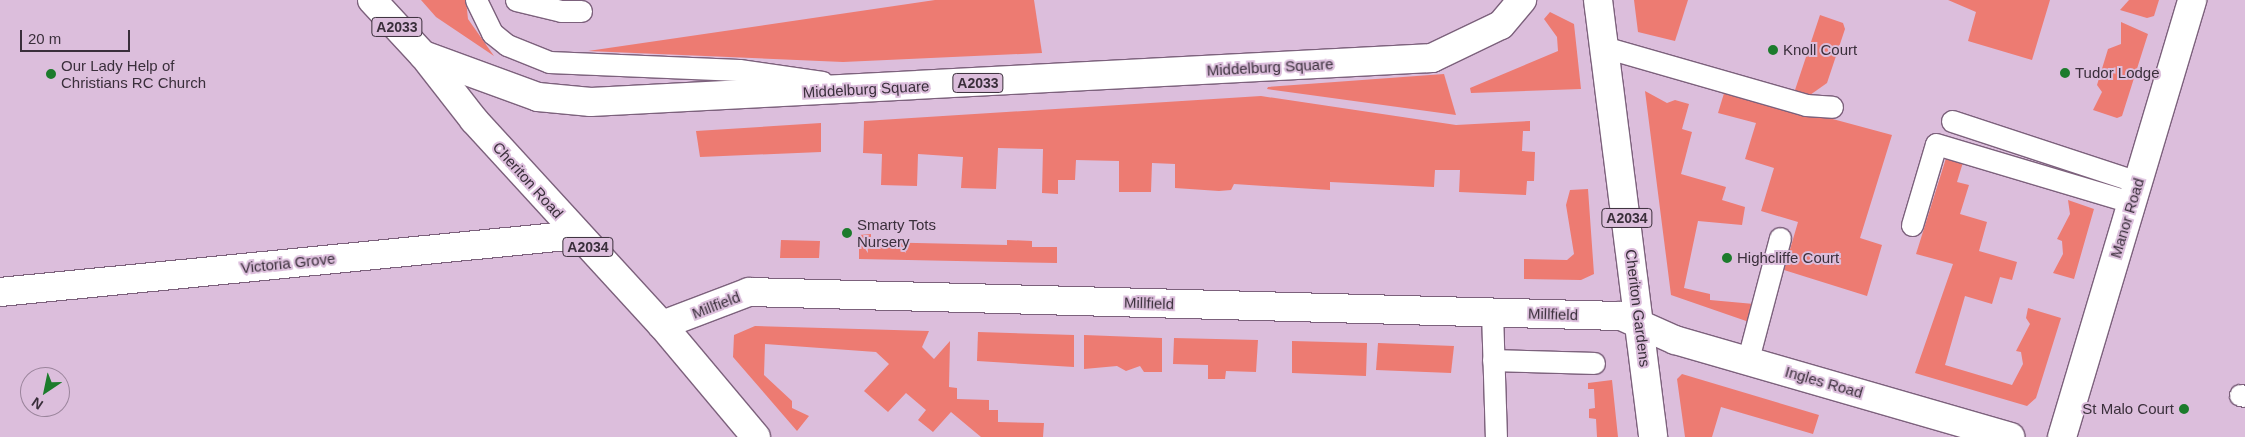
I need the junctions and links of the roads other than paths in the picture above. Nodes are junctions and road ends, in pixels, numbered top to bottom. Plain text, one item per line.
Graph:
1 (372, 0) edge
2 (476, 0) edge
3 (516, 0) edge
4 (1522, 0) edge
5 (1598, 0) edge
6 (2192, 0) edge
7 (581, 11) dead end
8 (1604, 48) junction
9 (423, 55) junction
10 (869, 89) junction
11 (1832, 107) dead end
12 (1952, 122) dead end
13 (2135, 192) junction
14 (1912, 225) dead end
15 (577, 235) junction
16 (1780, 238) dead end
17 (0, 292) edge
18 (1492, 312) junction
19 (1640, 321) junction
20 (662, 325) junction
21 (1493, 360) junction
22 (1748, 360) junction
23 (1594, 363) dead end
24 (756, 437) edge
25 (1496, 437) edge
26 (1653, 437) edge
27 (2010, 437) edge
28 (2062, 437) edge

1 - 9 street, Middelburg Square / A2033
2 - 10 lane
3 - 7 lane
4 - 10 street, Middelburg Square / A2033
5 - 8 street, Cheriton Gardens / A2034
6 - 13 street, Manor Road
8 - 11 lane
8 - 19 street, Cheriton Gardens / A2034
9 - 10 street, Middelburg Square / A2033
9 - 15 street, Cheriton Road / A2034
12 - 13 lane
13 - 14 lane
13 - 28 street, Manor Road
15 - 17 street, Victoria Grove
15 - 20 street, Cheriton Road / A2034
16 - 22 lane
18 - 19 street, Millfield
18 - 20 street, Millfield
18 - 21 lane
19 - 22 street, Ingles Road
19 - 26 street, Cheriton Gardens / A2034
20 - 24 street, Cheriton Road / A2034
21 - 23 lane
21 - 25 lane
22 - 27 street, Ingles Road

